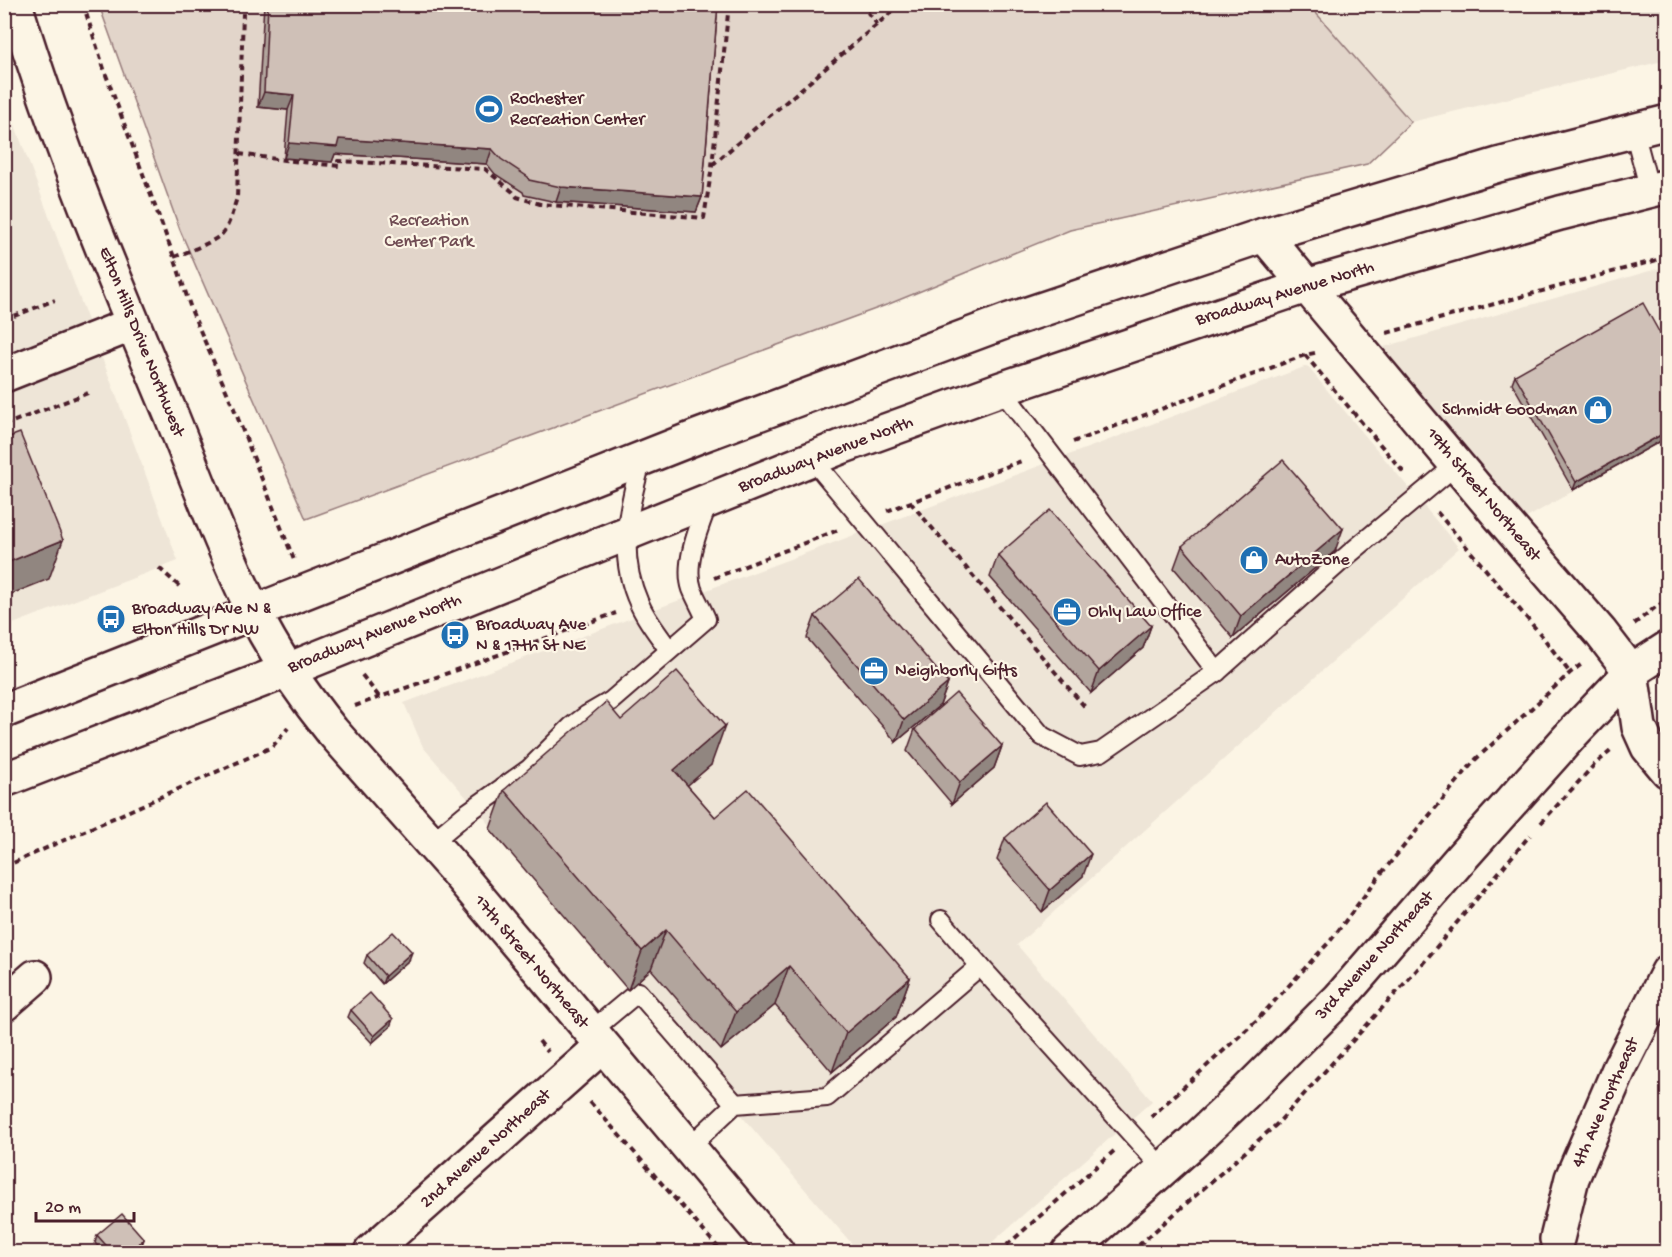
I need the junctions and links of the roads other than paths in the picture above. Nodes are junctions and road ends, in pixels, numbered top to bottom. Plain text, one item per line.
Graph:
1 (15, 4) edge
2 (1668, 123) edge
3 (1634, 131) junction
4 (1659, 188) edge
5 (1264, 235) junction
6 (1306, 286) junction
7 (133, 324) junction
8 (4, 375) edge
9 (1001, 389) junction
10 (642, 459) junction
11 (812, 459) junction
12 (1456, 465) junction
13 (709, 500) junction
14 (626, 533) junction
15 (254, 611) junction
16 (1668, 648) edge
17 (669, 650) junction
18 (288, 670) junction
19 (1217, 672) junction
20 (1631, 672) junction
21 (4, 711) edge
22 (1668, 771) edge
23 (4, 780) edge
24 (431, 843) junction
25 (941, 920) dead end
26 (980, 966) junction
27 (1668, 972) edge
28 (34, 977) dead end
29 (4, 1004) edge
30 (596, 1039) junction
31 (735, 1104) junction
32 (688, 1148) junction
33 (1163, 1169) junction
34 (1557, 1239) dead end
35 (371, 1252) edge
36 (777, 1252) edge
37 (1069, 1252) edge

1 - 7 main road, Elton Hills Drive Northwest
2 - 3 main road
3 - 4 lane
3 - 5 main road
4 - 6 main road, Broadway Avenue North
5 - 6 main road, 19th Street Northeast
5 - 10 main road
6 - 9 main road, Broadway Avenue North
6 - 12 main road, 19th Street Northeast
7 - 8 main road
7 - 15 main road, Elton Hills Drive Northwest
9 - 11 main road, Broadway Avenue North
9 - 19 lane
10 - 14 lane
10 - 15 main road
11 - 13 main road, Broadway Avenue North
11 - 19 lane
12 - 19 lane
12 - 20 main road, 19th Street Northeast
13 - 14 main road, Broadway Avenue North
13 - 17 lane
14 - 17 lane
14 - 18 main road, Broadway Avenue North
15 - 18 main road, Elton Hills Drive Northwest
15 - 21 main road
16 - 20 main road, 3rd Avenue Northeast
17 - 24 lane
18 - 23 main road, Broadway Avenue North
18 - 24 main road, 17th Street Northeast
20 - 22 main road, 19th Street Northeast
20 - 33 main road, 3rd Avenue Northeast
24 - 30 main road, 17th Street Northeast
25 - 26 lane
26 - 31 lane
26 - 33 lane
27 - 34 main road, 4th Ave Northeast
28 - 29 main road
30 - 31 lane
30 - 32 main road, 17th Street Northeast
30 - 35 main road, 2nd Avenue Northeast
31 - 32 lane
32 - 36 main road, 17th Street Northeast
33 - 37 main road, 3rd Avenue Northeast

